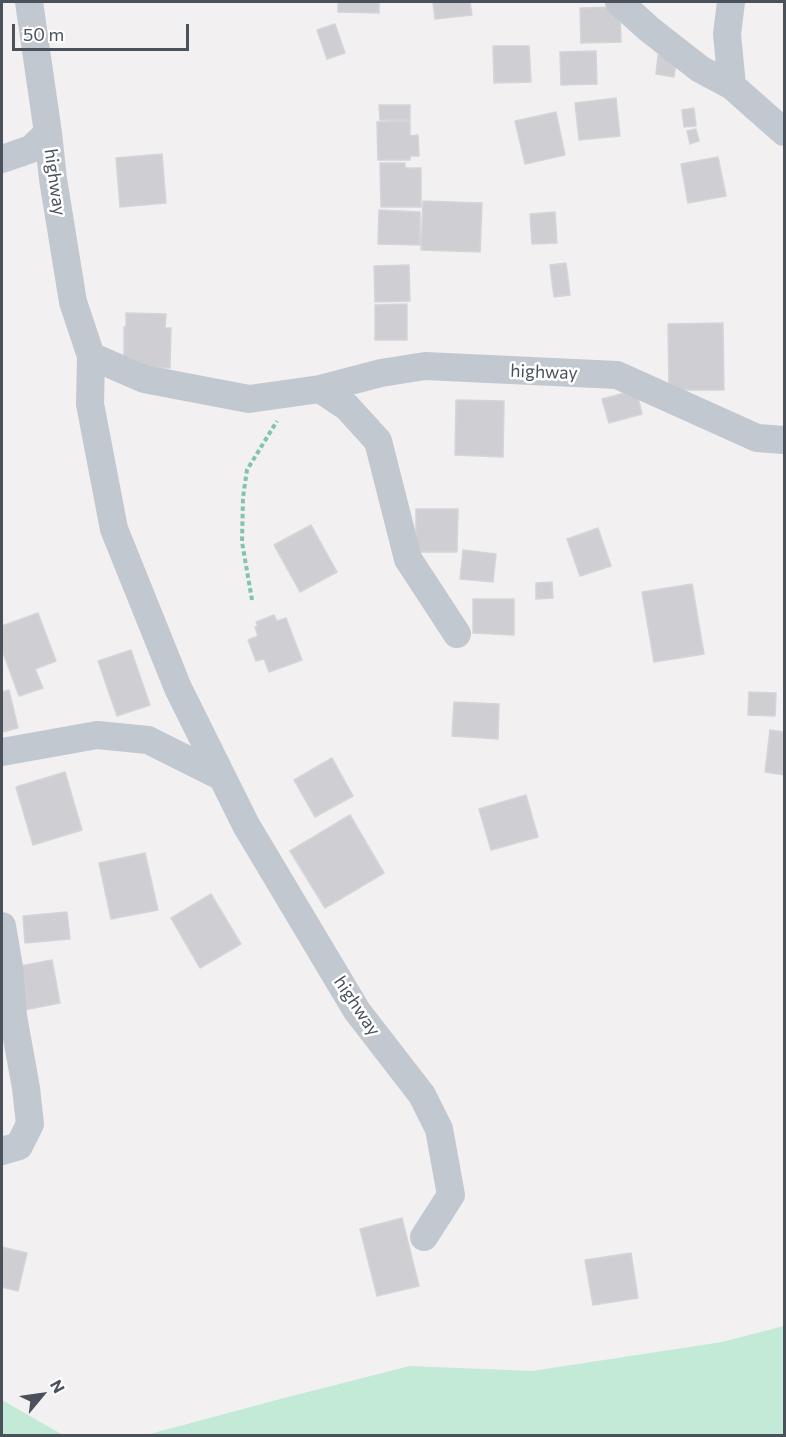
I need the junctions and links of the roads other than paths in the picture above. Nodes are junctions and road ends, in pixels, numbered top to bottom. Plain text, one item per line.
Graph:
1 (619, 2) edge
2 (731, 2) edge
3 (34, 3) edge
4 (732, 86) junction
5 (784, 132) edge
6 (48, 133) junction
7 (2, 159) edge
8 (91, 356) junction
9 (310, 391) junction
10 (784, 440) edge
11 (457, 634) dead end
12 (2, 752) edge
13 (222, 777) junction
14 (2, 926) edge
15 (2, 1151) edge
16 (424, 1237) dead end

1 - 4 street
2 - 4 street
3 - 6 street, highway
4 - 5 street
6 - 7 street
6 - 8 street, highway
8 - 9 street, highway
8 - 13 street, highway
9 - 10 street, highway
9 - 11 street
12 - 13 street
13 - 16 street, highway
14 - 15 street

